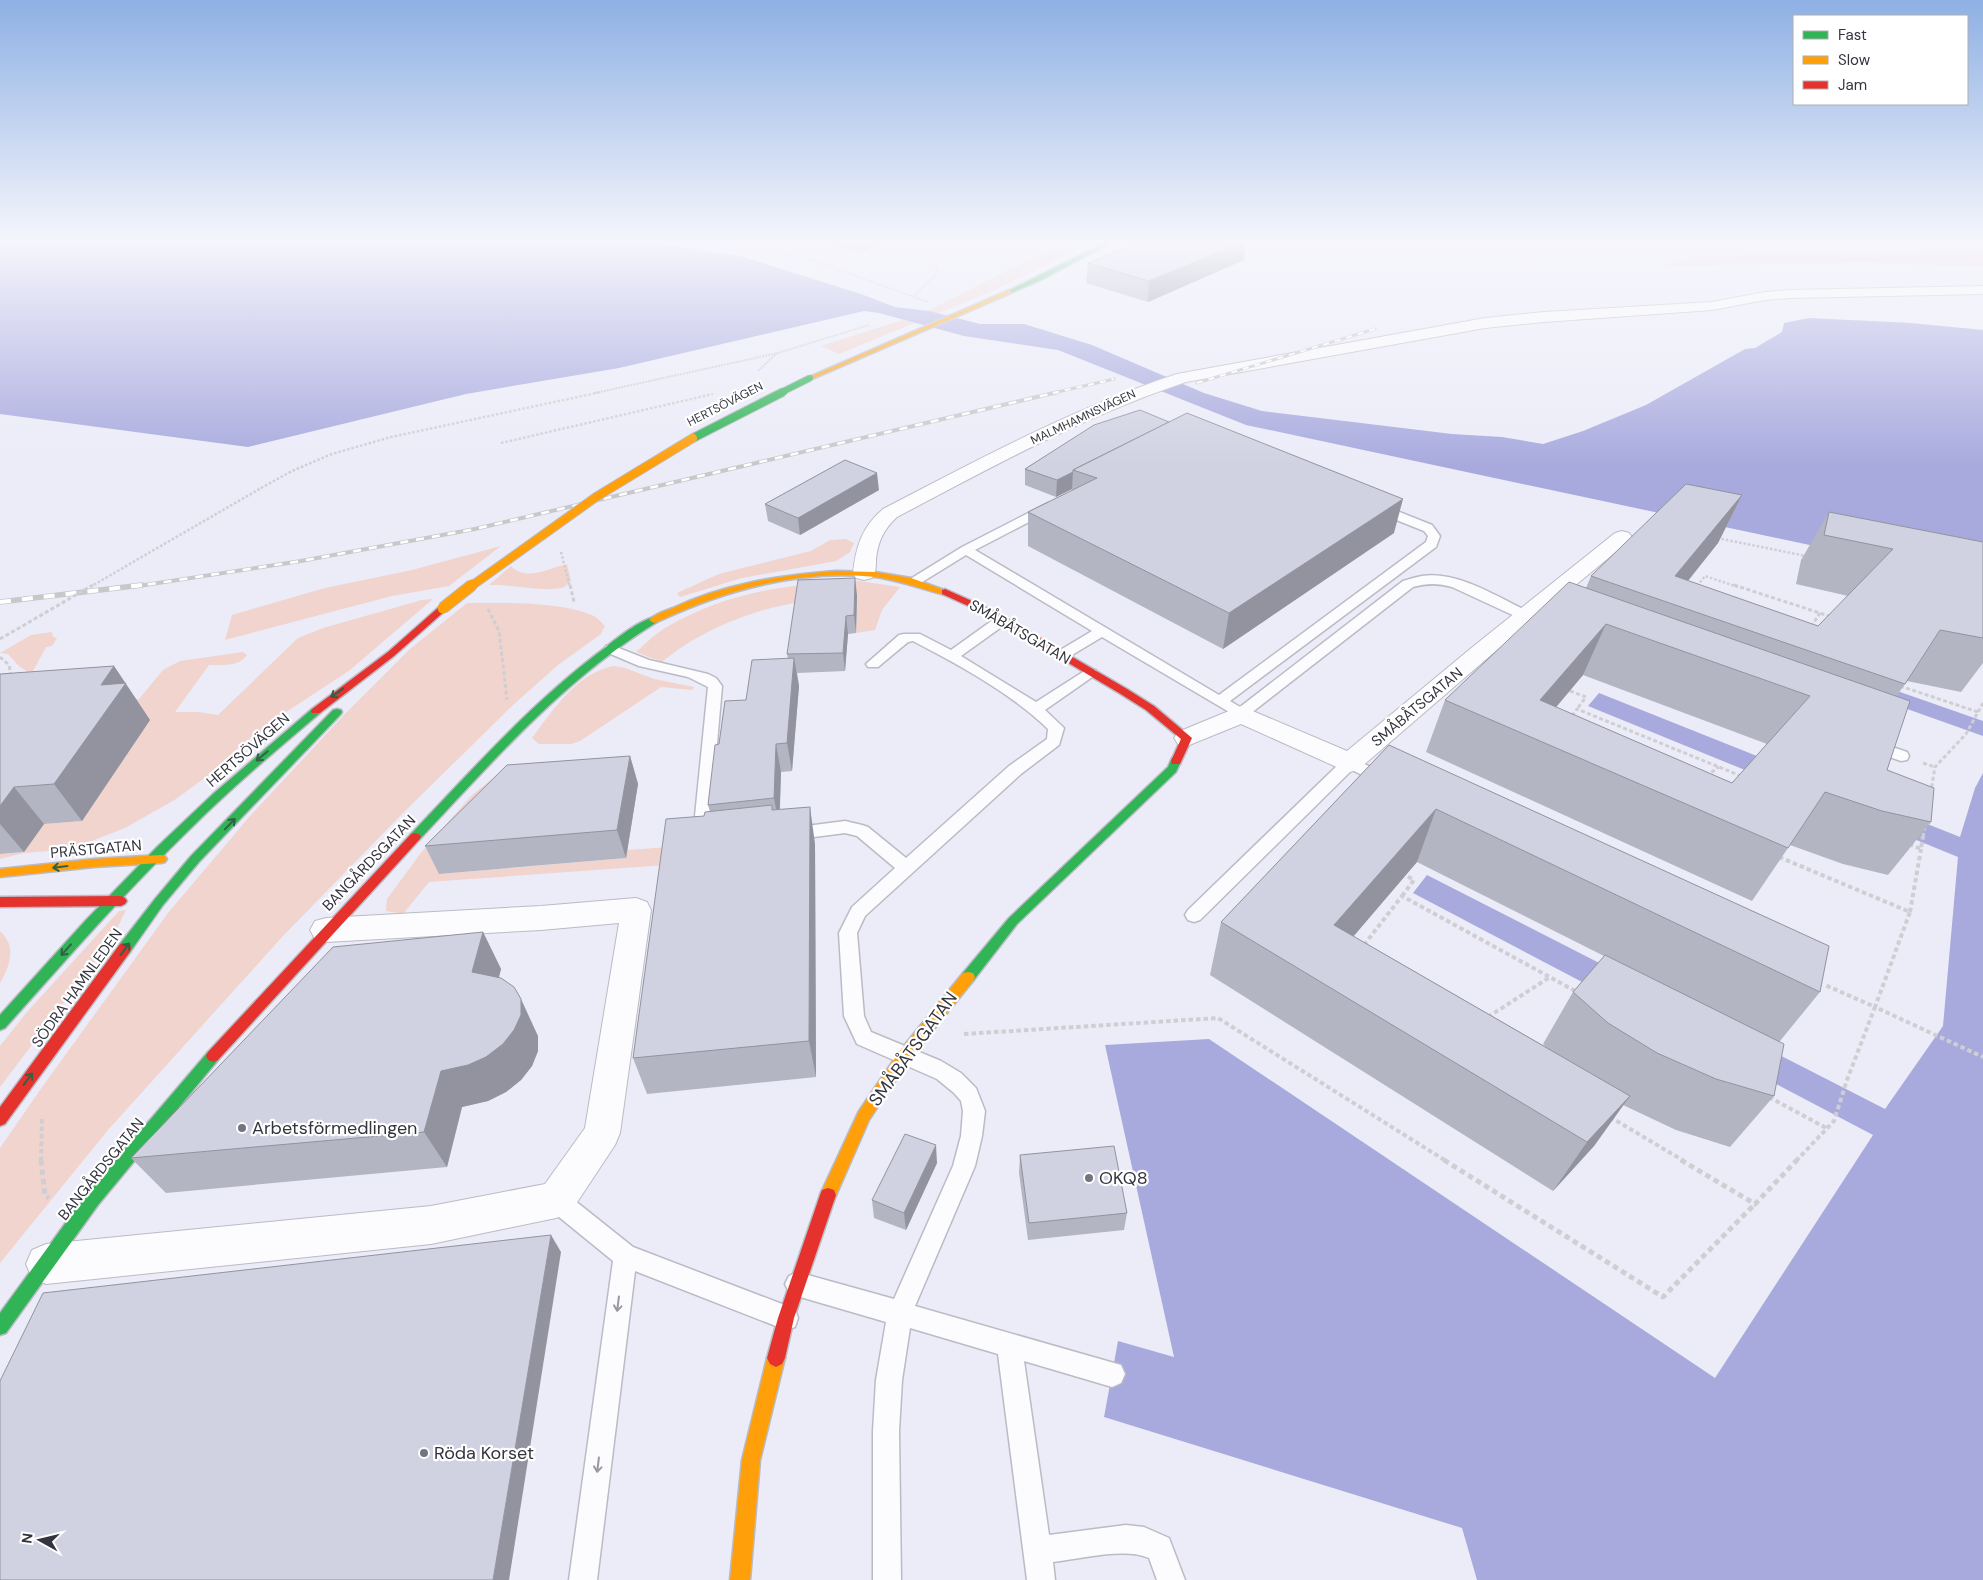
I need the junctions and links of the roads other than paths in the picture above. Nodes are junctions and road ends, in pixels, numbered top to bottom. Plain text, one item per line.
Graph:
1 (952, 317) edge
2 (1563, 317) edge
3 (1062, 500) edge
4 (1363, 502) edge
5 (1622, 537) dead end
6 (966, 550) junction
7 (864, 573) junction
8 (914, 581) junction
9 (1524, 616) junction
10 (1002, 620) junction
11 (1551, 626) edge
12 (1102, 631) junction
13 (611, 649) junction
14 (390, 654) junction
15 (1062, 655) junction
16 (952, 656) junction
17 (873, 664) dead end
18 (1091, 673) junction
19 (1230, 708) junction
20 (1036, 709) junction
21 (1186, 738) junction
22 (1855, 739) edge
23 (1901, 756) edge
24 (1350, 763) junction
25 (1395, 784) edge
26 (773, 836) edge
27 (718, 841) edge
28 (195, 858) junction
29 (152, 859) junction
30 (906, 868) junction
31 (0, 874) edge
32 (181, 877) joint
33 (133, 878) joint
34 (110, 901) junction
35 (0, 902) edge
36 (159, 902) junction
37 (1194, 914) dead end
38 (326, 930) junction
39 (0, 1024) edge
40 (904, 1056) junction
41 (0, 1119) edge
42 (556, 1200) junction
43 (625, 1256) junction
44 (46, 1264) junction
45 (797, 1284) junction
46 (900, 1313) junction
47 (786, 1318) junction
48 (0, 1327) edge
49 (1009, 1344) junction
50 (1112, 1374) dead end
51 (1037, 1550) junction
52 (583, 1580) edge
53 (740, 1580) edge
54 (886, 1580) edge
55 (1041, 1580) edge
56 (1171, 1580) edge

1 - 14 main road, HERTSÖVÄGEN, bridge
2 - 7 street, MALMHAMNSVÄGEN
3 - 6 lane
4 - 19 lane
5 - 9 street, SMÅBÅTSGATAN
6 - 8 lane
6 - 12 lane
7 - 8 main road, SMÅBÅTSGATAN
7 - 13 main road, BANGÅRDSGATAN
8 - 10 main road, SMÅBÅTSGATAN
9 - 11 lane
9 - 19 lane
9 - 24 street, SMÅBÅTSGATAN
10 - 15 main road, SMÅBÅTSGATAN
10 - 16 lane
12 - 15 lane
12 - 19 lane
13 - 27 lane
13 - 38 main road, BANGÅRDSGATAN
28 -> 14 main road, HERTSÖVÄGEN
14 -> 29 main road, HERTSÖVÄGEN
15 - 18 main road, SMÅBÅTSGATAN
16 - 17 lane
16 - 20 lane
18 - 20 lane
18 - 21 main road, SMÅBÅTSGATAN
19 - 21 street
19 - 24 street
20 - 30 lane
21 - 40 main road, SMÅBÅTSGATAN
22 - 23 lane
24 - 25 lane
24 - 37 lane
26 - 30 lane
28 - 29 main road, PRÄSTGATAN
28 - 32 main road, HERTSÖVÄGEN
29 -> 31 main road, PRÄSTGATAN
29 - 33 main road, HERTSÖVÄGEN
30 - 40 lane
32 - 36 main road, SÖDRA HAMNLEDEN
33 - 34 main road, SÖDRA HAMNLEDEN
34 - 35 main road
34 - 36 main road
34 -> 39 main road, SÖDRA HAMNLEDEN
41 -> 36 main road, SÖDRA HAMNLEDEN
38 - 42 street
38 - 44 main road, BANGÅRDSGATAN
40 - 45 main road, SMÅBÅTSGATAN
40 - 46 lane
42 - 43 lane
42 - 44 street
43 - 47 lane
43 -> 52 lane
44 - 48 main road, BANGÅRDSGATAN
45 - 46 lane
45 - 47 main road, SMÅBÅTSGATAN
46 - 49 lane
46 - 54 lane
47 - 53 main road, SMÅBÅTSGATAN
49 - 50 lane
49 - 51 lane
51 - 55 lane
51 - 56 lane

